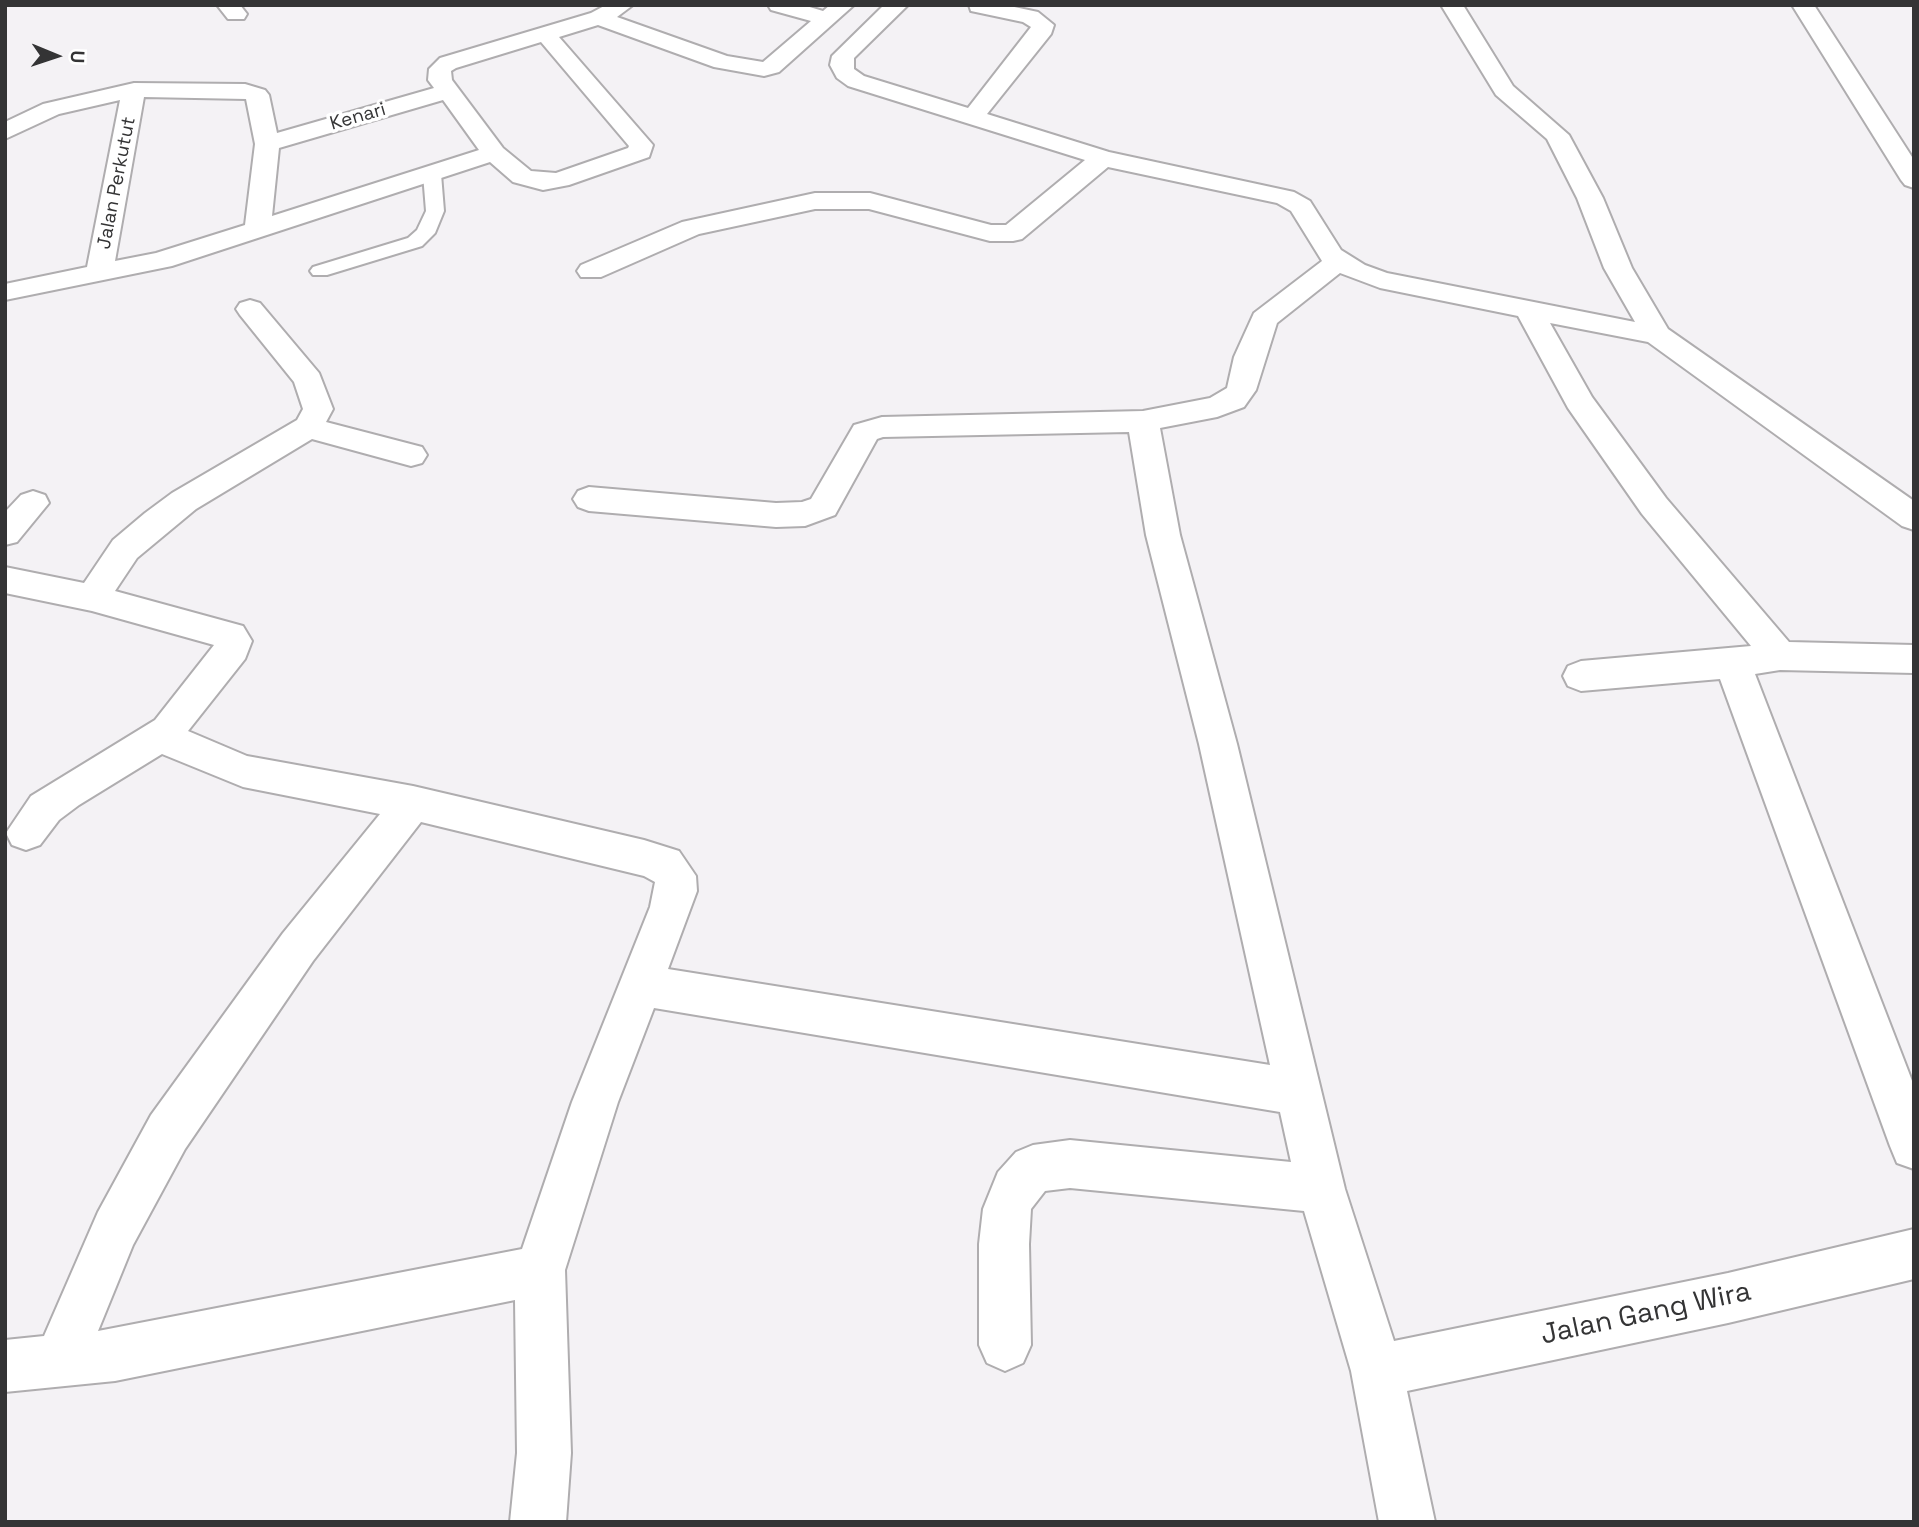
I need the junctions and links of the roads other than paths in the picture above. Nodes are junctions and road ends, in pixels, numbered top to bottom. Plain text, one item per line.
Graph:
1 (622, 5) edge
2 (779, 5) edge
3 (897, 5) edge
4 (1452, 5) edge
5 (1803, 5) edge
6 (979, 6) edge
7 (835, 12) edge
8 (599, 18) junction
9 (546, 35) junction
10 (134, 90) junction
11 (448, 90) junction
12 (972, 118) junction
13 (5, 132) edge
14 (267, 144) junction
15 (494, 153) junction
16 (1103, 158) junction
17 (432, 173) junction
18 (1914, 180) edge
19 (258, 227) junction
20 (1339, 261) junction
21 (320, 271) dead end
22 (592, 271) dead end
23 (99, 275) junction
24 (5, 292) edge
25 (250, 309) dead end
26 (1530, 312) junction
27 (1657, 335) junction
28 (1143, 421) junction
29 (308, 428) junction
30 (411, 455) dead end
31 (589, 499) dead end
32 (33, 503) dead end
33 (1914, 518) edge
34 (5, 533) edge
35 (5, 580) edge
36 (92, 598) junction
37 (1780, 656) junction
38 (1914, 659) edge
39 (1737, 663) junction
40 (1581, 676) dead end
41 (168, 731) junction
42 (413, 803) junction
43 (26, 833) dead end
44 (640, 985) junction
45 (1297, 1093) junction
46 (1914, 1146) edge
47 (1321, 1189) junction
48 (1914, 1254) edge
49 (540, 1270) junction
50 (1005, 1345) dead end
51 (59, 1363) junction
52 (5, 1366) edge
53 (1377, 1371) junction
54 (538, 1522) edge
55 (1407, 1522) edge

1 - 8 street
2 - 7 street
3 - 12 street
4 - 27 street
5 - 18 street
6 - 12 street
7 - 8 street
8 - 9 street
9 - 11 street
9 - 15 street
10 - 13 street
10 - 14 street
10 - 23 street, Jalan Perkutut
11 - 14 street, Kenari
11 - 15 street
12 - 16 street
14 - 19 street
15 - 17 street
16 - 20 street
16 - 22 street
17 - 19 street
17 - 21 lane
19 - 23 street
20 - 26 street
20 - 28 street
23 - 24 street
25 - 29 street
26 - 27 street
26 - 37 street
27 - 33 street
28 - 31 street
28 - 45 street
29 - 30 street
29 - 36 street
32 - 34 street
35 - 36 street
36 - 41 street
37 - 38 street
37 - 39 street
39 - 40 street
39 - 46 street
41 - 42 street
41 - 43 street
42 - 44 street
42 - 51 street
44 - 45 street
44 - 49 street
45 - 47 street
47 - 50 street
47 - 53 street
48 - 53 street, Jalan Gang Wira
49 - 51 street
49 - 54 street
51 - 52 street
53 - 55 street

